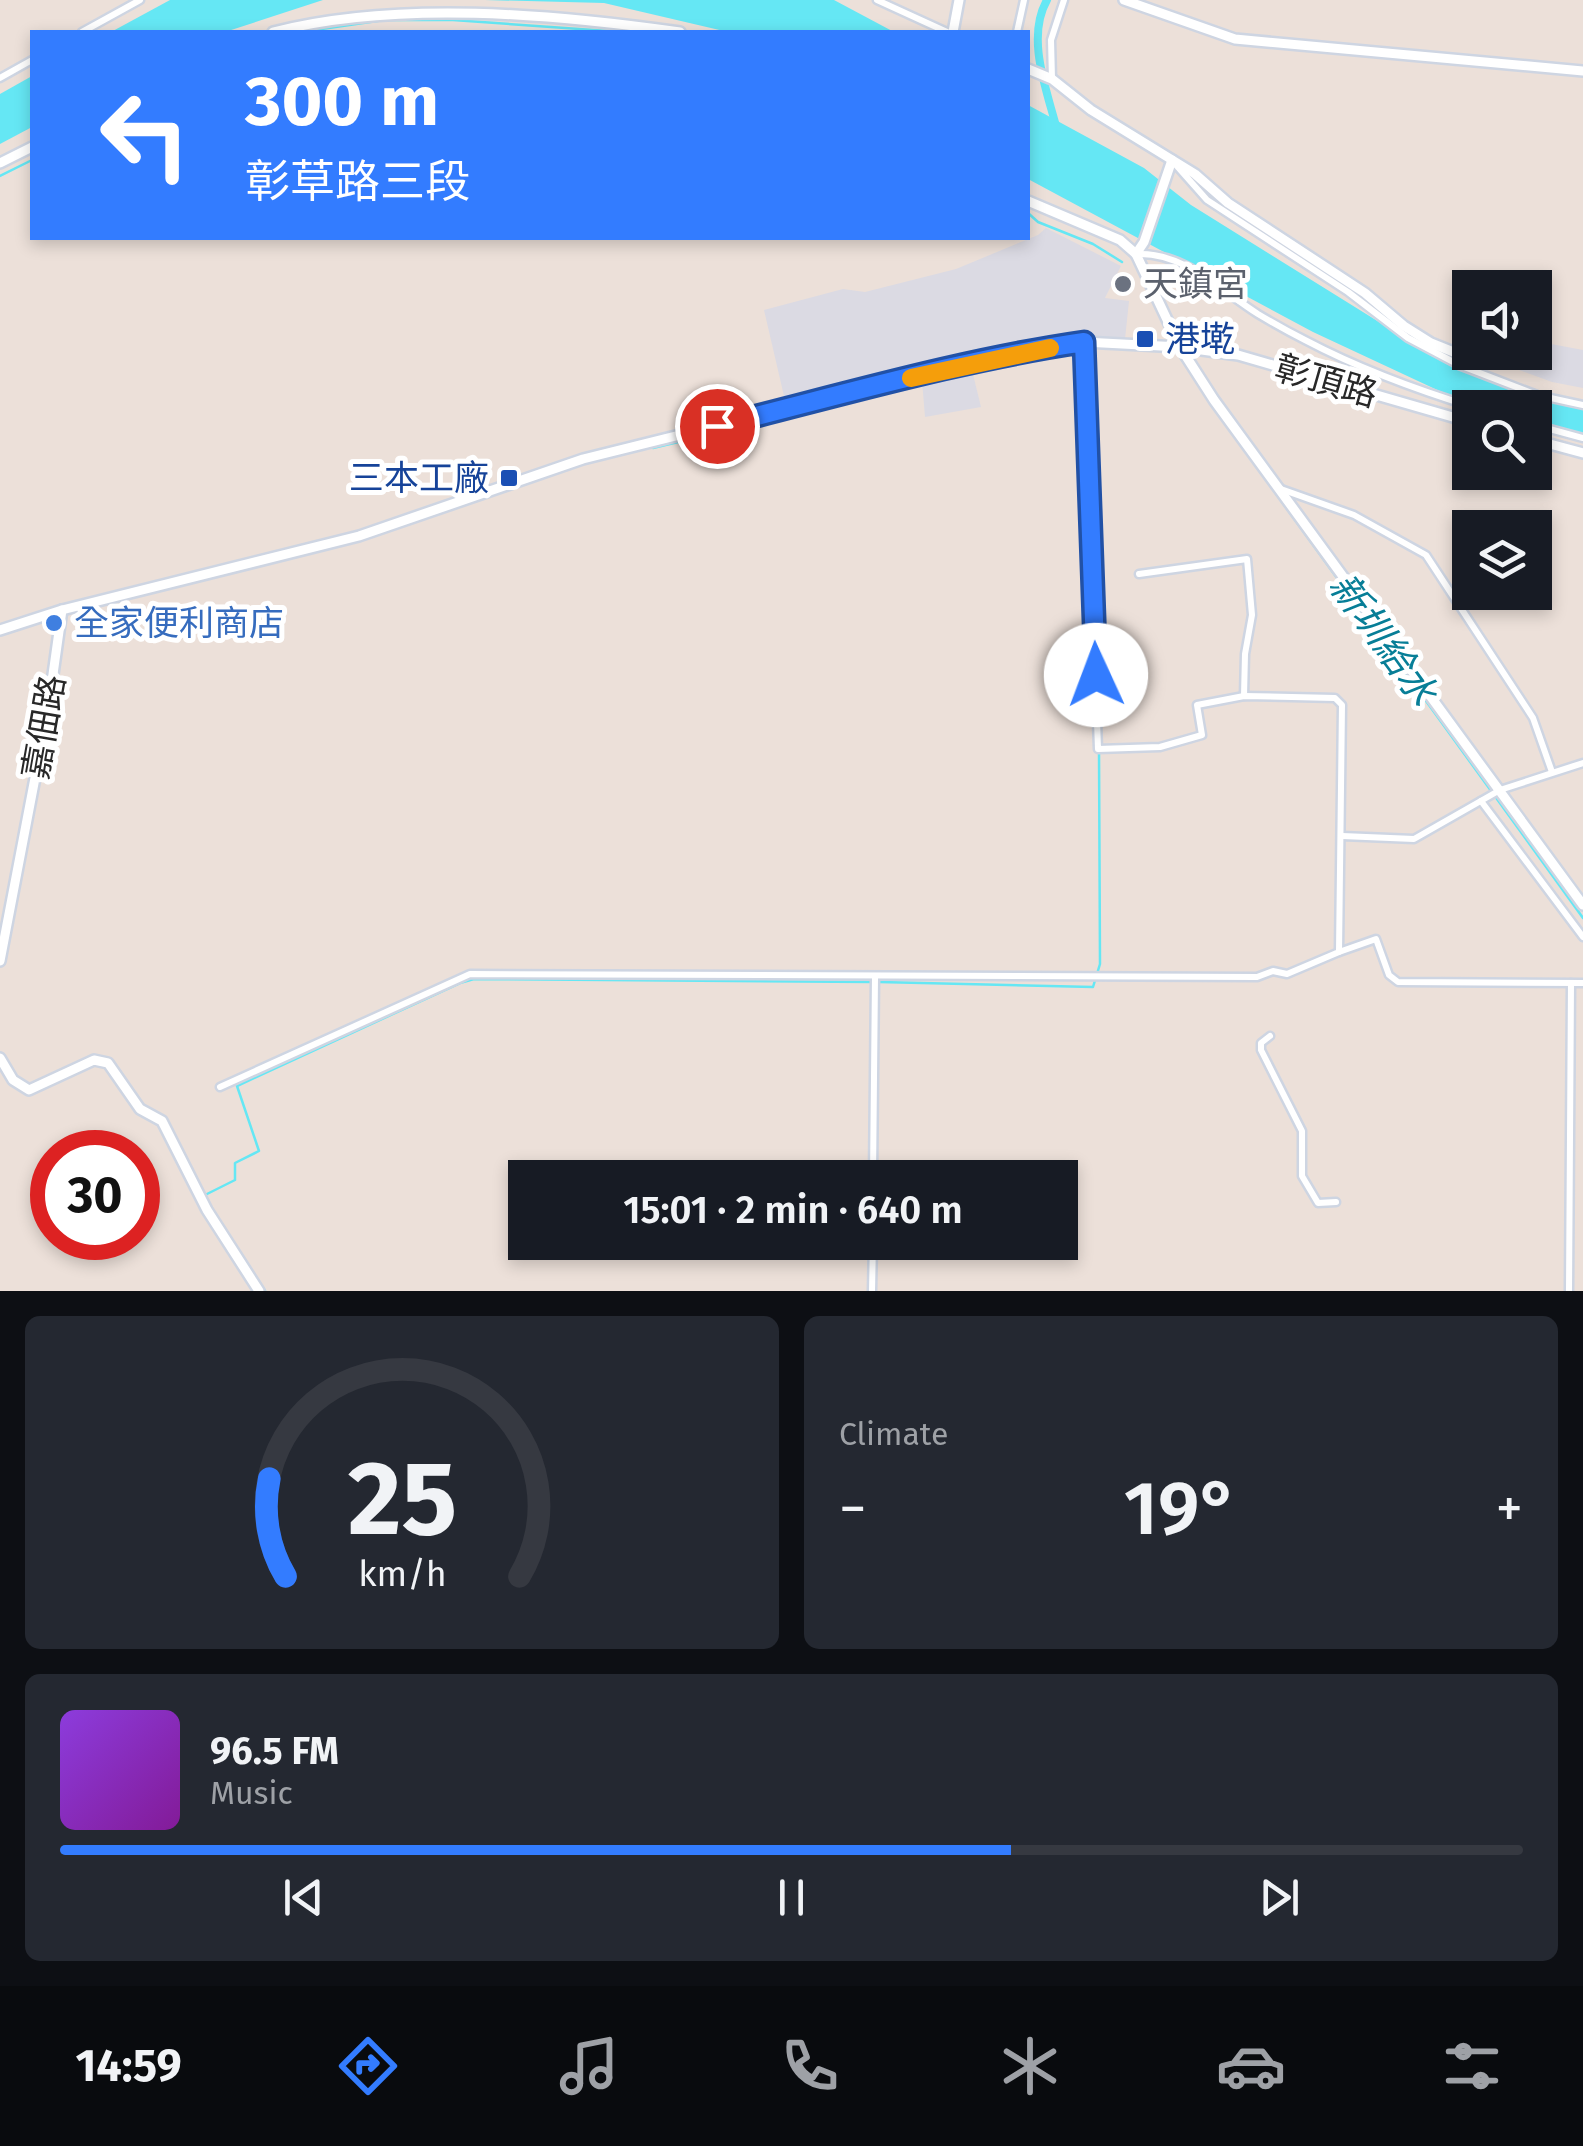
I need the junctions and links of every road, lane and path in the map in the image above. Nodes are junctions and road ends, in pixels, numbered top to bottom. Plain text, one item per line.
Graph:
1 (140, 0) edge
2 (878, 0) edge
3 (959, 0) edge
4 (1024, 0) edge
5 (1064, 0) edge
6 (1124, 0) edge
7 (86, 30) edge
8 (280, 30) edge
9 (664, 30) edge
10 (946, 30) edge
11 (951, 30) edge
12 (1016, 30) edge
13 (30, 61) edge
14 (1030, 70) edge
15 (1583, 71) edge
16 (0, 78) edge
17 (1052, 80) junction
18 (30, 148) edge
19 (1172, 160) junction
20 (0, 163) edge
21 (1030, 202) edge
22 (1136, 254) junction
23 (1084, 342) junction
24 (1175, 348) junction
25 (1452, 351) edge
26 (1452, 401) edge
27 (1583, 405) edge
28 (1452, 417) edge
29 (1552, 429) edge
30 (1583, 438) edge
31 (1552, 445) edge
32 (1583, 453) edge
33 (1277, 488) junction
34 (1139, 574) dead end
35 (62, 610) junction
36 (0, 629) edge
37 (1244, 696) junction
38 (1583, 763) edge
39 (1552, 772) junction
40 (1492, 795) junction
41 (1342, 836) junction
42 (1583, 906) edge
43 (1583, 938) edge
44 (1339, 952) junction
45 (0, 961) edge
46 (875, 977) junction
47 (1571, 982) junction
48 (1583, 983) edge
49 (1270, 1036) dead end
50 (0, 1058) edge
51 (220, 1087) dead end
52 (873, 1160) edge
53 (1336, 1202) dead end
54 (873, 1260) edge
55 (260, 1291) edge
56 (872, 1291) edge
57 (1569, 1291) edge

1 - 7 street
2 - 10 street
3 - 11 street
4 - 12 street
5 - 17 street
6 - 15 street
8 - 9 street
13 - 16 street
14 - 17 street
17 - 19 street
18 - 20 street
19 - 22 street
19 - 25 street
19 - 27 street
21 - 22 street
22 - 24 street
22 - 26 street
23 - 24 street, 彰頂路
23 - 35 street, 彰頂路
23 - 37 street
24 - 28 street, 彰頂路
24 - 33 street
29 - 30 street
31 - 32 street
33 - 39 street
33 - 40 street
34 - 37 street
35 - 36 street, 彰頂路
35 - 45 street, 嘉佃路
37 - 41 street
38 - 39 street
39 - 40 street
40 - 41 street
40 - 42 street
40 - 43 street
41 - 44 street
44 - 46 street
44 - 47 street
46 - 51 street
46 - 52 street
47 - 48 street
47 - 57 street
49 - 53 street
50 - 55 street
54 - 56 street

